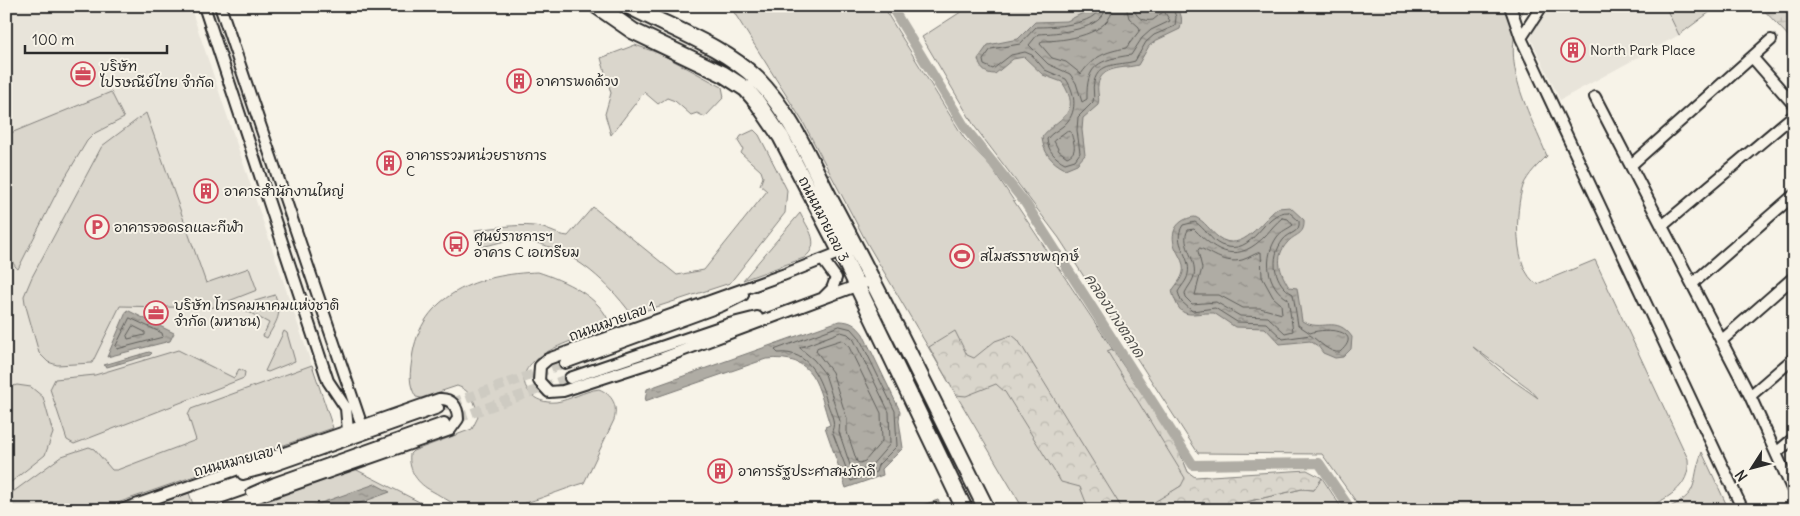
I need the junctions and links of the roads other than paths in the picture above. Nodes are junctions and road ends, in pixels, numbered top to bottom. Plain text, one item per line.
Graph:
1 (204, 6) edge
2 (220, 6) edge
3 (597, 6) edge
4 (628, 6) edge
5 (1510, 6) edge
6 (1542, 6) edge
7 (1522, 38) junction
8 (1771, 40) dead end
9 (1752, 57) junction
10 (1595, 97) dead end
11 (1794, 105) edge
12 (1794, 115) edge
13 (1631, 165) junction
14 (1794, 195) edge
15 (1662, 226) junction
16 (848, 249) junction
17 (823, 260) junction
18 (788, 273) junction
19 (1794, 277) edge
20 (865, 283) junction
21 (1692, 284) junction
22 (820, 300) junction
23 (801, 307) junction
24 (1721, 341) junction
25 (1794, 358) edge
26 (565, 363) tunnel mouth
27 (570, 378) tunnel mouth
28 (328, 381) junction
29 (347, 382) junction
30 (1750, 396) junction
31 (438, 408) tunnel mouth
32 (444, 423) tunnel mouth
33 (362, 426) junction
34 (348, 431) junction
35 (1794, 438) edge
36 (1776, 453) junction
37 (186, 488) junction
38 (1794, 493) edge
39 (121, 510) edge
40 (215, 510) edge
41 (221, 510) edge
42 (965, 510) edge
43 (987, 510) edge
44 (1743, 510) edge

1 - 28 street
2 - 29 street
3 - 16 street, ถนนหมายเลข 3
4 - 16 street, ถนนหมายเลข 3
5 - 7 street
6 - 7 street
7 - 44 street
8 - 9 street
9 - 11 street
9 - 13 street
10 - 13 street
12 - 15 street
13 - 15 street
14 - 21 street
15 - 21 street
16 - 17 street, ถนนหมายเลข 1
16 - 20 street, ถนนหมายเลข 3
17 - 18 street, ถนนหมายเลข 1
17 - 22 street
18 - 23 street, ถนนหมายเลข 1
18 - 26 street, ถนนหมายเลข 1
19 - 24 street
20 - 22 street
20 - 42 street, ถนนหมายเลข 3
20 - 43 street, ถนนหมายเลข 3
21 - 24 street
22 - 23 street
23 - 27 street
24 - 30 street
25 - 30 street
28 - 29 street
28 - 34 street
29 - 33 street
30 - 36 street
31 - 37 street, ถนนหมายเลข 1
32 - 40 street
33 - 34 street, ถนนหมายเลข 1
33 - 41 street, ถนนหมายเลข 1
34 - 37 street, ถนนหมายเลข 1
35 - 36 street
36 - 38 street
37 - 39 street, ถนนหมายเลข 1

